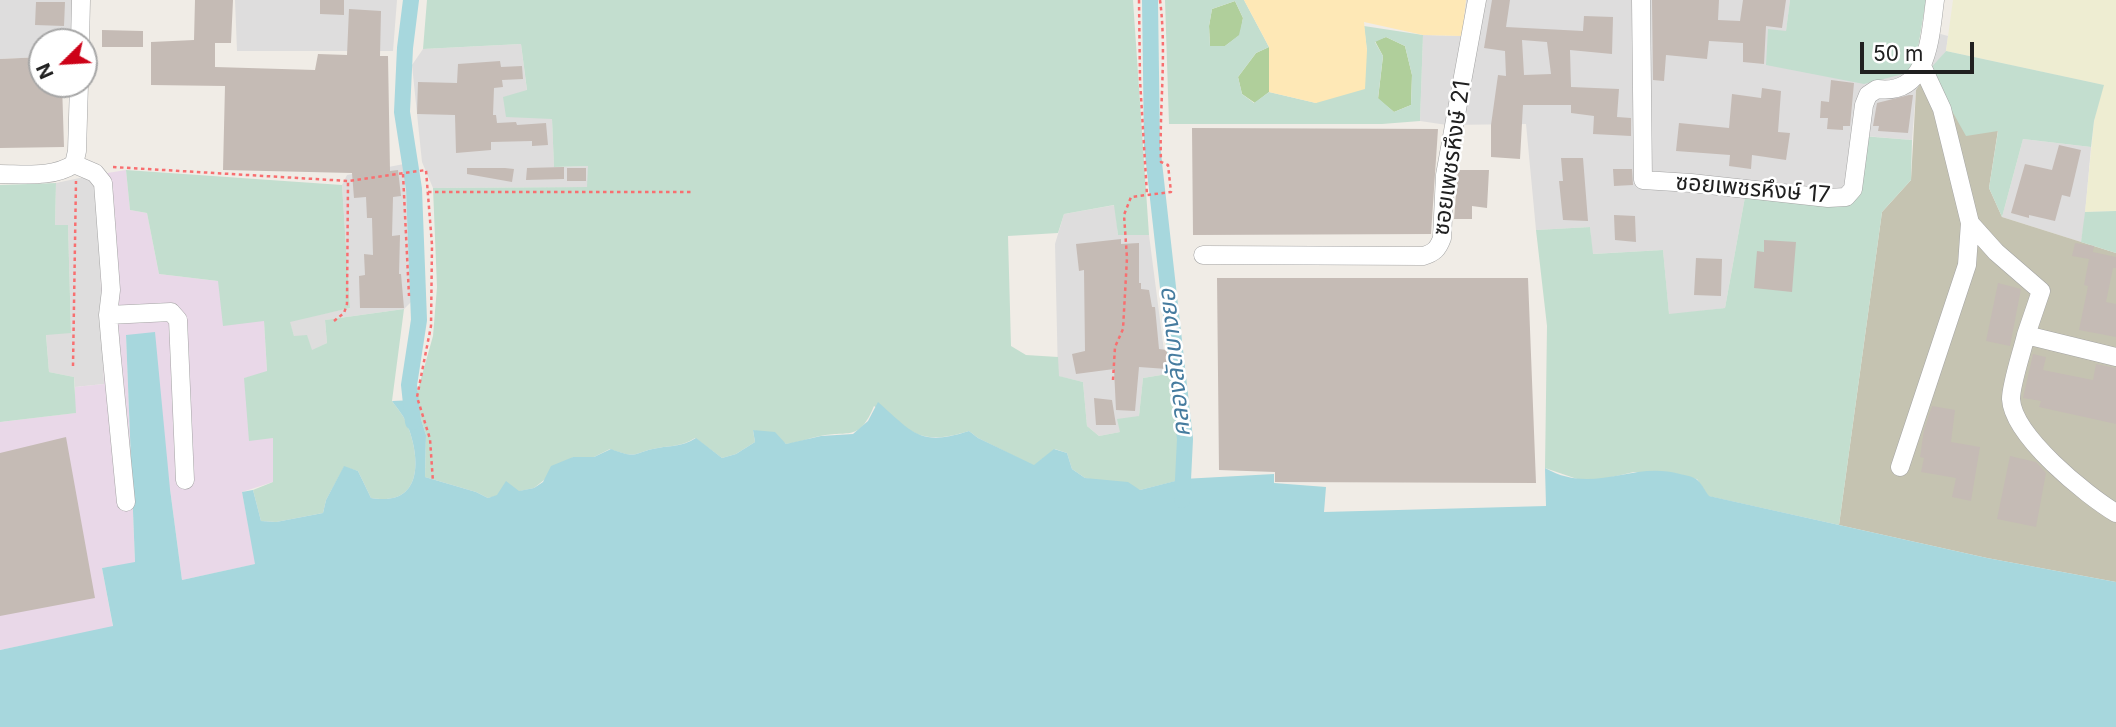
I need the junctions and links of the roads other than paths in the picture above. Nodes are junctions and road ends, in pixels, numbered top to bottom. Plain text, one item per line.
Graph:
1 (82, 0) edge
2 (1478, 0) edge
3 (1641, 0) edge
4 (1935, 0) edge
5 (81, 28) edge
6 (1922, 66) junction
7 (79, 98) edge
8 (72, 166) junction
9 (0, 174) edge
10 (1970, 223) junction
11 (1203, 255) dead end
12 (108, 315) junction
13 (2026, 335) junction
14 (2116, 357) edge
15 (1900, 467) dead end
16 (185, 480) dead end
17 (126, 502) dead end
18 (2116, 513) edge

1 - 5 street
2 - 11 street, ซอยเพชรหึงษ์ 21
3 - 6 street, ซอยเพชรหึงษ์ 17
4 - 6 street
6 - 10 street
7 - 8 street
8 - 9 street
8 - 12 street
10 - 13 street
10 - 15 street
12 - 16 street
12 - 17 street
13 - 14 street
13 - 18 street

